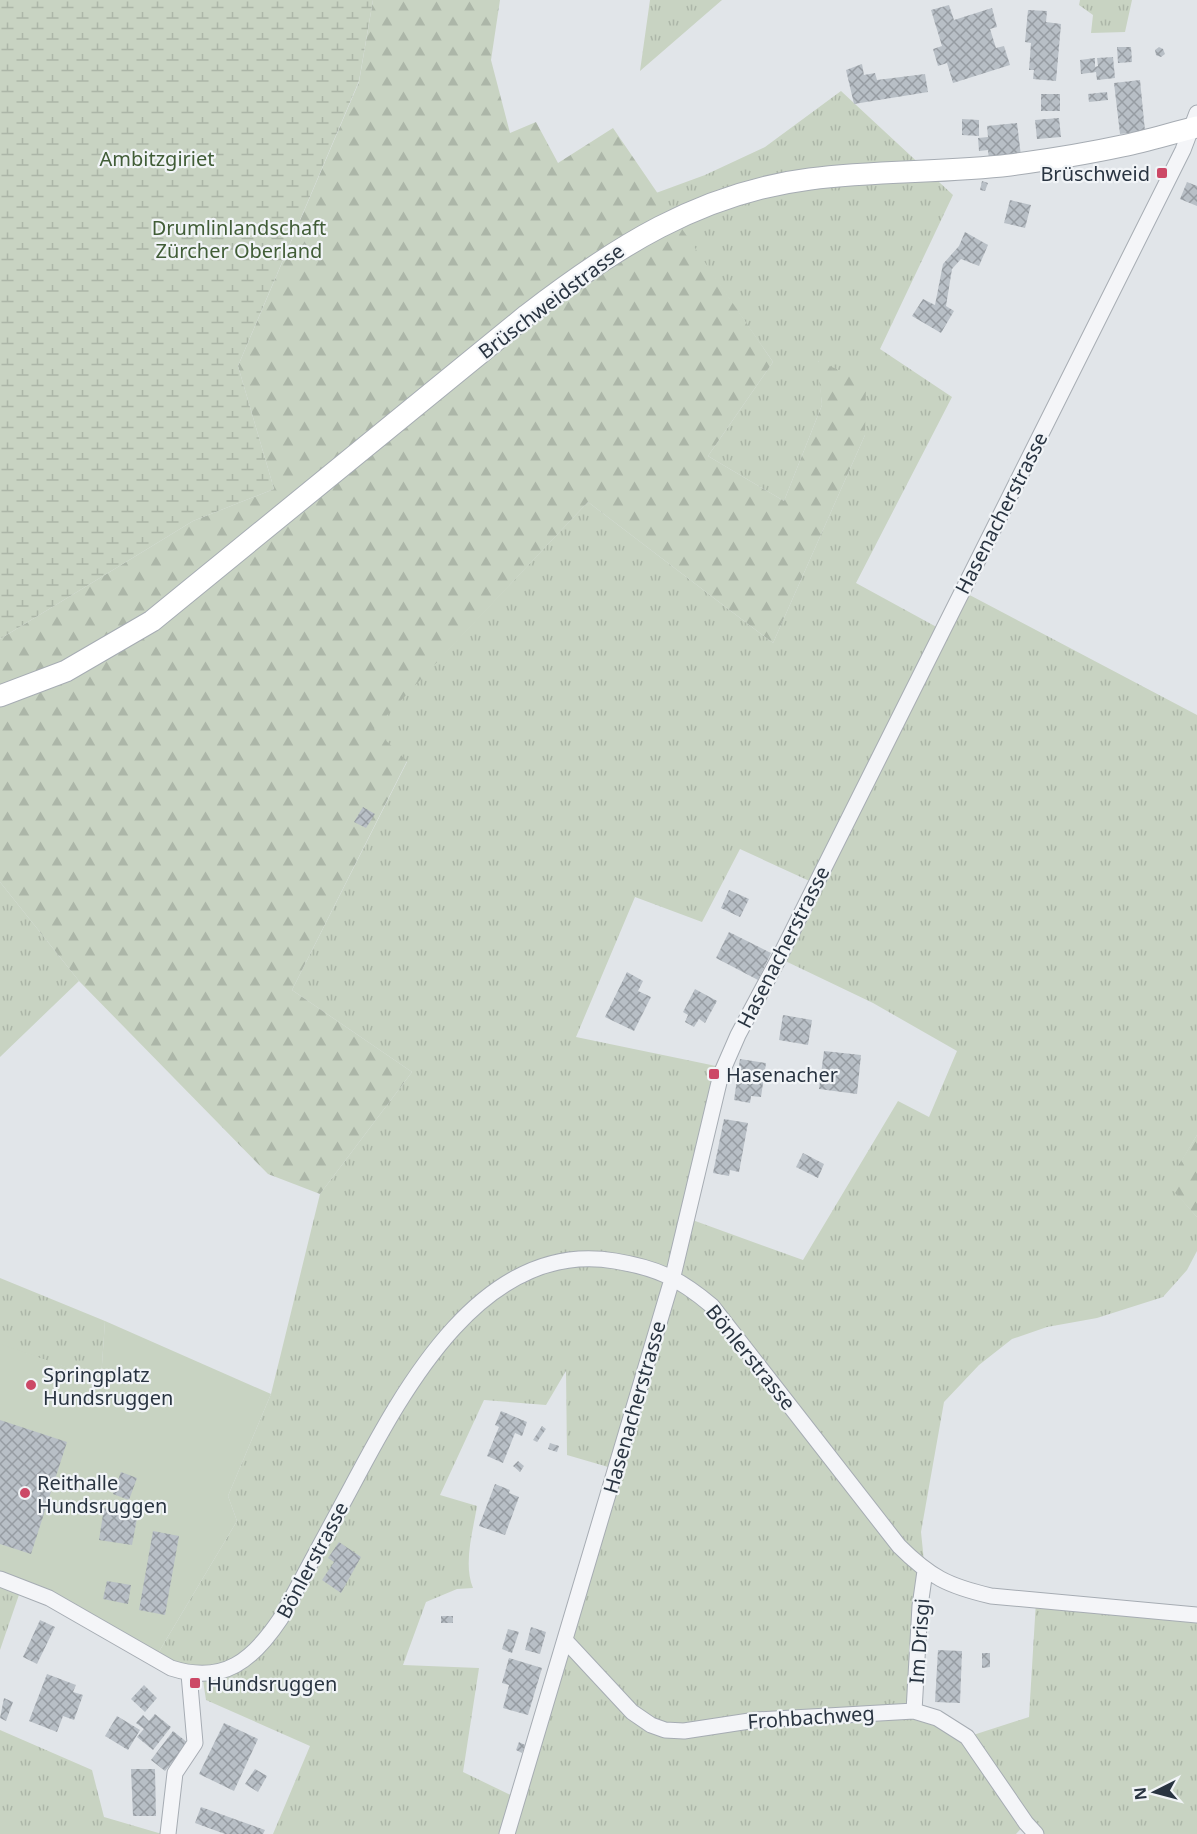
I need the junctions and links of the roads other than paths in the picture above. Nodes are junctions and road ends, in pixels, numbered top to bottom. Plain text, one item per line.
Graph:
1 (1196, 123) edge
2 (0, 696) edge
3 (673, 1276) junction
4 (925, 1571) junction
5 (0, 1579) edge
6 (1197, 1615) edge
7 (565, 1640) junction
8 (189, 1674) junction
9 (914, 1711) junction
10 (168, 1834) edge
11 (507, 1834) edge
12 (1036, 1834) edge

1 - 2 street, Brüschweidstrasse
1 - 3 street, Hasenacherstrasse
3 - 4 street, Bönlerstrasse
3 - 7 street, Hasenacherstrasse
3 - 8 street, Bönlerstrasse
4 - 6 street, Bönlerstrasse
4 - 9 street, Im Drisgi
5 - 8 street, Bönlerstrasse
7 - 9 street, Frohbachweg
7 - 11 street, Hasenacherstrasse
8 - 10 street
9 - 12 street, Frohbachweg

